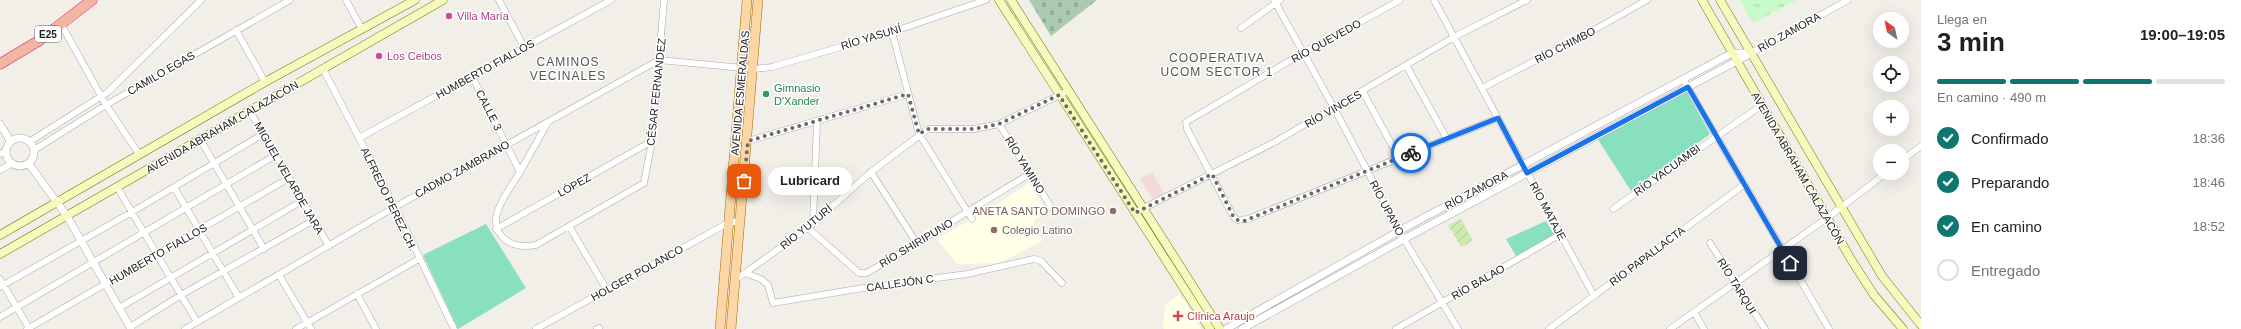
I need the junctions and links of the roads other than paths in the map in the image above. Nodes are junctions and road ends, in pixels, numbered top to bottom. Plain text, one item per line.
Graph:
1 (92, 0) edge
2 (201, 0) edge
3 (290, 0) edge
4 (346, 0) edge
5 (415, 0) edge
6 (443, 0) edge
7 (499, 0) edge
8 (611, 0) edge
9 (664, 0) edge
10 (748, 0) edge
11 (758, 0) edge
12 (986, 0) edge
13 (999, 0) edge
14 (1011, 0) edge
15 (1400, 0) edge
16 (1434, 0) edge
17 (1527, 0) edge
18 (1647, 0) edge
19 (1702, 0) edge
20 (1720, 0) edge
21 (1848, 0) edge
22 (1276, 1) edge
23 (61, 24) junction
24 (1241, 28) dead end
25 (362, 29) junction
26 (236, 30) junction
27 (892, 32) junction
28 (1454, 37) junction
29 (524, 47) junction
30 (1303, 53) junction
31 (1732, 53) junction
32 (1751, 53) junction
33 (660, 60) junction
34 (1737, 62) junction
35 (0, 64) edge
36 (1406, 65) junction
37 (742, 68) junction
38 (323, 69) junction
39 (754, 69) junction
40 (472, 76) junction
41 (1683, 79) junction
42 (266, 82) junction
43 (1688, 87) junction
44 (1482, 88) junction
45 (1068, 90) junction
46 (1363, 92) junction
47 (908, 94) junction
48 (1059, 95) junction
49 (102, 97) junction
50 (106, 105) junction
51 (1762, 105) junction
52 (1334, 108) junction
53 (250, 111) junction
54 (1498, 118) junction
55 (549, 120) junction
56 (818, 122) junction
57 (0, 124) edge
58 (999, 124) junction
59 (263, 134) junction
60 (919, 134) junction
61 (1716, 135) junction
62 (359, 138) junction
63 (200, 139) junction
64 (1447, 139) junction
65 (652, 141) junction
66 (748, 141) junction
67 (11, 142) junction
68 (30, 142) junction
69 (507, 144) junction
70 (1921, 146) edge
71 (34, 150) junction
72 (3, 152) edge
73 (140, 154) junction
74 (276, 155) junction
75 (1909, 155) edge
76 (1399, 158) junction
77 (214, 163) junction
78 (11, 164) junction
79 (29, 164) junction
80 (1523, 165) junction
81 (0, 170) edge
82 (1367, 170) junction
83 (520, 172) junction
84 (871, 172) junction
85 (1031, 173) junction
86 (1527, 173) junction
87 (1212, 174) junction
88 (289, 178) junction
89 (1877, 180) edge
90 (226, 184) junction
91 (1745, 184) junction
92 (117, 187) junction
93 (174, 188) junction
94 (57, 201) junction
95 (302, 201) junction
96 (240, 207) junction
97 (395, 207) junction
98 (1051, 207) dead end
99 (186, 208) junction
100 (1144, 208) junction
101 (1840, 208) junction
102 (1613, 209) dead end
103 (132, 212) junction
104 (968, 212) junction
105 (1135, 213) junction
106 (67, 216) junction
107 (1827, 218) junction
108 (972, 219) dead end
109 (314, 220) junction
110 (739, 220) junction
111 (728, 223) junction
112 (569, 226) junction
113 (811, 226) junction
114 (496, 229) junction
115 (199, 230) junction
116 (253, 230) junction
117 (1399, 231) junction
118 (144, 232) junction
119 (1561, 234) junction
120 (0, 235) edge
121 (1404, 238) junction
122 (81, 242) junction
123 (916, 242) junction
124 (1710, 243) dead end
125 (329, 246) junction
126 (264, 249) junction
127 (1782, 250) junction
128 (213, 253) junction
129 (0, 254) edge
130 (157, 255) junction
131 (419, 259) junction
132 (93, 262) junction
133 (224, 273) junction
134 (745, 274) junction
135 (279, 275) junction
136 (171, 278) junction
137 (0, 279) edge
138 (735, 280) junction
139 (1062, 282) dead end
140 (1736, 283) junction
141 (106, 285) junction
142 (2, 286) edge
143 (607, 290) junction
144 (357, 294) junction
145 (181, 295) junction
146 (1594, 296) junction
147 (239, 298) junction
148 (1442, 302) junction
149 (17, 308) junction
150 (119, 308) junction
151 (1694, 312) junction
152 (0, 317) edge
153 (197, 322) junction
154 (307, 322) junction
155 (1921, 325) edge
156 (28, 328) edge
157 (130, 328) edge
158 (185, 329) edge
159 (296, 329) edge
160 (311, 329) edge
161 (376, 329) edge
162 (454, 329) edge
163 (536, 329) edge
164 (720, 329) edge
165 (731, 329) edge
166 (1210, 329) edge
167 (1220, 329) edge
168 (1226, 329) edge
169 (1242, 329) edge
170 (1396, 329) edge
171 (1458, 329) edge
172 (1549, 329) edge
173 (1670, 329) edge
174 (1704, 329) edge
175 (1764, 329) edge
176 (1829, 329) edge
177 (1903, 329) edge

1 - 23 highway, E25
2 - 49 street, CAMILO EGAS
3 - 26 street, CAMILO EGAS
4 - 25 street
5 - 25 main road, AVENIDA ABRAHAM CALAZACÓN
6 - 38 main road, AVENIDA ABRAHAM CALAZACÓN
7 - 29 street
8 - 29 street, HUMBERTO FIALLOS
9 - 33 street, CÉSAR FERNANDEZ
10 - 37 main road, AVENIDA ESMERALDAS
11 - 39 main road, AVENIDA ESMERALDAS
12 - 27 street, RÍO YASUNÍ
13 - 48 main road
14 - 45 main road
15 - 30 street, RÍO QUEVEDO
16 - 28 street, RÍO MATAJE
17 - 28 street, RÍO VINCES
18 - 44 street, RÍO CHIMBO
19 - 31 main road, AVENIDA ABRAHAM CALAZACÓN
20 - 32 main road, AVENIDA ABRAHAM CALAZACÓN
21 - 32 street, RÍO ZAMORA
22 - 24 street
22 - 30 street, RÍO UPANO
23 - 35 highway, E25
23 - 49 street
25 - 42 main road, AVENIDA ABRAHAM CALAZACÓN
26 - 42 street
26 - 50 street, CAMILO EGAS
27 - 39 street, RÍO YASUNÍ
27 - 47 street
28 - 36 street, RÍO VINCES
28 - 44 street, RÍO MATAJE
29 - 40 street, HUMBERTO FIALLOS
30 - 52 street, RÍO UPANO
30 - 87 street, RÍO QUEVEDO
31 - 32 street, RÍO ZAMORA
31 - 34 main road, AVENIDA ABRAHAM CALAZACÓN
31 - 41 street, RÍO ZAMORA
32 - 34 street, RÍO ZAMORA
32 - 101 main road, AVENIDA ABRAHAM CALAZACÓN
33 - 37 street
33 - 55 street, CADMO ZAMBRANO
33 - 65 street, CÉSAR FERNANDEZ
34 - 43 street, RÍO ZAMORA
34 - 51 main road, AVENIDA ABRAHAM CALAZACÓN
36 - 46 street, RÍO VINCES
36 - 64 street
37 - 39 street
37 - 111 main road, AVENIDA ESMERALDAS
38 - 53 main road, AVENIDA ABRAHAM CALAZACÓN
38 - 62 street, ALFREDO PEREZ CH.
39 - 66 main road, AVENIDA ESMERALDAS
40 - 62 street, HUMBERTO FIALLOS
40 - 69 street, CALLE 3
41 - 43 street
41 - 80 street, RÍO ZAMORA
42 - 73 main road, AVENIDA ABRAHAM CALAZACÓN
43 - 61 street
43 - 86 street, RÍO ZAMORA
44 - 54 street, RÍO MATAJE
45 - 48 street, RÍO YUTURÍ
45 - 100 main road
46 - 52 street, RÍO VINCES
46 - 76 street
47 - 56 street
47 - 60 street
48 - 58 street, RÍO YUTURÍ
48 - 105 main road
49 - 50 street
49 - 68 street, CAMILO EGAS
50 - 71 street, CAMILO EGAS
50 - 73 street
51 - 61 street, RÍO YACUAMBI
51 - 107 main road, AVENIDA ABRAHAM CALAZACÓN
52 - 82 street, RÍO UPANO
52 - 87 street, RÍO VINCES
53 - 59 street, MIGUEL VELARDE JARA
53 - 63 main road, AVENIDA ABRAHAM CALAZACÓN
54 - 64 street
54 - 80 street, RÍO MATAJE
55 - 69 street, CADMO ZAMBRANO
55 - 83 street
56 - 66 street
56 - 113 street
57 - 67 street
58 - 60 street, RÍO YUTURÍ
58 - 85 street, RÍO YAMINO
59 - 74 street, MIGUEL VELARDE JARA
59 - 77 street
60 - 84 street, RÍO YUTURÍ
60 - 104 street
61 - 91 street
61 - 102 street, RÍO YACUAMBI
62 - 97 street, ALFREDO PEREZ CH.
63 - 77 street
63 - 92 main road, AVENIDA ABRAHAM CALAZACÓN
64 - 76 street
65 - 112 street, CÉSAR FERNANDEZ
65 - 114 street, LÓPEZ
66 - 110 main road, AVENIDA ESMERALDAS
67 - 68 street
67 - 72 street
68 - 71 street
69 - 83 street, CALLE 3
69 - 97 street, CADMO ZAMBRANO
70 - 75 street
71 - 79 street
72 - 78 street
73 - 94 main road, AVENIDA ABRAHAM CALAZACÓN
74 - 88 street, MIGUEL VELARDE JARA
74 - 90 street
76 - 82 street
77 - 90 street
77 - 93 street
78 - 79 street
78 - 81 street
79 - 94 street
80 - 86 street, RÍO MATAJE
80 - 117 street, RÍO ZAMORA
82 - 87 street
82 - 117 street, RÍO UPANO
83 - 114 street
84 - 113 street, RÍO YUTURÍ
84 - 123 street
85 - 98 street, RÍO YAMINO
85 - 104 street, RÍO SHIRIPUNO
86 - 119 street, RÍO MATAJE
86 - 121 street, RÍO ZAMORA
87 - 100 street, RÍO VINCES
88 - 95 street, MIGUEL VELARDE JARA
88 - 96 street, HUMBERTO FIALLOS
89 - 101 street
90 - 96 street
90 - 99 street
91 - 127 street
91 - 146 street, RÍO PAPALLACTA
92 - 103 street
92 - 106 main road, AVENIDA ABRAHAM CALAZACÓN
93 - 99 street
93 - 103 street
94 - 106 street
94 - 120 main road, AVENIDA ABRAHAM CALAZACÓN
95 - 109 street, MIGUEL VELARDE JARA
95 - 116 street
96 - 115 street, HUMBERTO FIALLOS
96 - 116 street
97 - 125 street, CADMO ZAMBRANO
97 - 131 street, ALFREDO PEREZ CH.
99 - 115 street
99 - 118 street
100 - 105 street, RÍO VINCES
100 - 167 main road
101 - 107 street
101 - 155 main road, AVENIDA ABRAHAM CALAZACÓN
103 - 118 street
103 - 122 street
104 - 108 street
104 - 123 street, RÍO SHIRIPUNO
105 - 166 main road
106 - 122 street
106 - 129 main road, AVENIDA ABRAHAM CALAZACÓN
107 - 127 street
107 - 177 main road, AVENIDA ABRAHAM CALAZACÓN
109 - 125 street, MIGUEL VELARDE JARA
109 - 126 street
110 - 111 street, HOLGER POLANCO
110 - 138 main road, AVENIDA ESMERALDAS
111 - 143 street, HOLGER POLANCO
111 - 164 main road, AVENIDA ESMERALDAS
112 - 114 street
112 - 143 street
113 - 123 street, RÍO SHIRIPUNO
113 - 134 street, RÍO YUTURÍ
115 - 128 street
115 - 130 street, HUMBERTO FIALLOS
116 - 126 street
116 - 128 street
117 - 121 street, RÍO UPANO
117 - 168 street, RÍO ZAMORA
118 - 130 street
118 - 132 street
119 - 146 street, RÍO MATAJE
119 - 148 street, RÍO BALAO
121 - 148 street, RÍO UPANO
121 - 169 street, RÍO ZAMORA
122 - 132 street
122 - 142 street
124 - 140 street, RÍO TARQUI
125 - 135 street, CADMO ZAMBRANO
126 - 133 street
127 - 140 street
127 - 176 street
128 - 133 street
128 - 136 street
130 - 136 street
130 - 141 street, HUMBERTO FIALLOS
131 - 144 street
131 - 162 street, ALFREDO PEREZ CH.
132 - 141 street
132 - 149 street
133 - 145 street
133 - 147 street
134 - 138 street, RÍO YUTURÍ
134 - 139 street, CALLEJÓN C
135 - 147 street, CADMO ZAMBRANO
135 - 154 street
136 - 145 street
136 - 150 street
137 - 142 street
138 - 165 main road, AVENIDA ESMERALDAS
140 - 151 street
140 - 175 street, RÍO TARQUI
141 - 150 street
141 - 156 street, HUMBERTO FIALLOS
142 - 149 street
143 - 163 street, HOLGER POLANCO
144 - 154 street
144 - 161 street
145 - 153 street
145 - 157 street
146 - 172 street, RÍO PAPALLACTA
147 - 153 street, CADMO ZAMBRANO
148 - 170 street, RÍO BALAO
148 - 171 street, RÍO UPANO
149 - 152 street
149 - 156 street
150 - 157 street
151 - 173 street
151 - 174 street
153 - 158 street, CADMO ZAMBRANO
154 - 159 street
154 - 160 street

